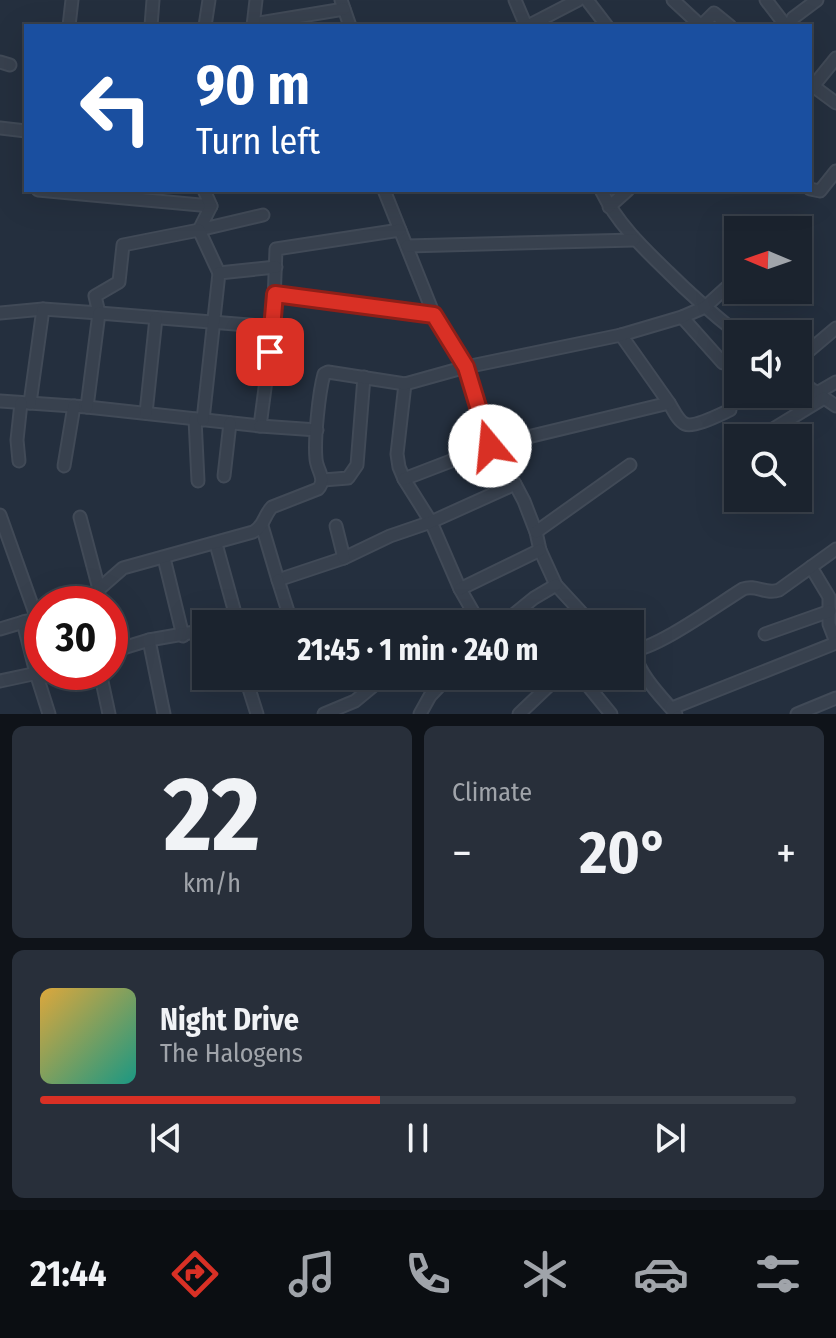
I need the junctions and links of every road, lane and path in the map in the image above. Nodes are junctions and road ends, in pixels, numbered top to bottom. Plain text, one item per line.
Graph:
1 (72, 0) edge
2 (153, 0) edge
3 (209, 0) edge
4 (256, 0) edge
5 (515, 0) edge
6 (578, 0) edge
7 (588, 0) edge
8 (673, 0) edge
9 (766, 0) edge
10 (817, 0) edge
11 (342, 4) edge
12 (69, 24) edge
13 (151, 24) edge
14 (205, 24) edge
15 (253, 24) edge
16 (257, 24) edge
17 (349, 24) edge
18 (526, 24) edge
19 (531, 24) edge
20 (606, 24) edge
21 (699, 24) edge
22 (703, 24) edge
23 (728, 24) edge
24 (786, 24) edge
25 (789, 24) edge
26 (836, 58) edge
27 (825, 71) junction
28 (836, 79) edge
29 (812, 88) edge
30 (836, 103) edge
31 (0, 128) edge
32 (24, 131) edge
33 (836, 171) edge
34 (812, 189) edge
35 (60, 192) edge
36 (205, 192) edge
37 (385, 192) edge
38 (602, 192) edge
39 (626, 192) edge
40 (211, 206) junction
41 (609, 207) junction
42 (263, 215) dead end
43 (199, 230) junction
44 (400, 230) junction
45 (634, 240) junction
46 (407, 246) junction
47 (276, 267) junction
48 (219, 273) junction
49 (724, 290) edge
50 (275, 294) junction
51 (705, 307) junction
52 (43, 309) junction
53 (0, 313) edge
54 (99, 313) junction
55 (434, 315) junction
56 (682, 317) junction
57 (156, 318) junction
58 (214, 322) junction
59 (724, 323) edge
60 (273, 327) junction
61 (836, 328) edge
62 (621, 335) junction
63 (812, 348) edge
64 (723, 363) dead end
65 (466, 367) junction
66 (364, 377) junction
67 (836, 382) edge
68 (405, 384) junction
69 (812, 390) edge
70 (821, 396) junction
71 (0, 401) edge
72 (25, 403) junction
73 (669, 403) junction
74 (74, 406) junction
75 (836, 406) edge
76 (87, 407) junction
77 (730, 410) dead end
78 (146, 413) junction
79 (199, 419) junction
80 (230, 423) junction
81 (779, 424) edge
82 (260, 426) junction
83 (317, 430) junction
84 (490, 446) junction
85 (19, 461) dead end
86 (630, 465) dead end
87 (64, 466) dead end
88 (224, 476) dead end
89 (404, 479) junction
90 (323, 480) junction
91 (198, 481) dead end
92 (515, 484) junction
93 (0, 515) edge
94 (80, 517) dead end
95 (431, 522) junction
96 (262, 526) junction
97 (336, 526) dead end
98 (536, 532) junction
99 (216, 544) junction
100 (836, 549) edge
101 (540, 550) junction
102 (164, 558) junction
103 (344, 558) junction
104 (811, 567) junction
105 (278, 580) junction
106 (556, 585) junction
107 (28, 586) edge
108 (98, 586) edge
109 (102, 586) edge
110 (460, 589) junction
111 (234, 610) edge
112 (288, 610) edge
113 (472, 610) edge
114 (519, 610) edge
115 (579, 610) edge
116 (830, 611) junction
117 (23, 622) joint
118 (24, 625) edge
119 (0, 629) edge
120 (192, 634) edge
121 (765, 634) dead end
122 (183, 636) junction
123 (149, 640) junction
124 (836, 642) edge
125 (128, 646) edge
126 (644, 646) edge
127 (24, 675) edge
128 (644, 676) edge
129 (0, 681) edge
130 (44, 690) edge
131 (104, 690) edge
132 (249, 690) edge
133 (368, 690) edge
134 (436, 690) edge
135 (544, 690) edge
136 (590, 690) edge
137 (836, 698) edge
138 (674, 711) edge
139 (49, 712) edge
140 (605, 712) edge
141 (422, 713) edge
142 (34, 714) edge
143 (109, 714) edge
144 (164, 714) edge
145 (257, 714) edge
146 (324, 714) edge
147 (519, 714) edge
148 (797, 714) edge

1 - 12 street
2 - 13 street
3 - 14 street
4 - 15 street
5 - 18 street
6 - 19 street
7 - 20 street
8 - 21 street
9 - 24 street
10 - 25 street
11 - 16 street
11 - 17 street
22 - 23 street
26 - 27 street
27 - 28 street
27 - 29 street
29 - 30 street
31 - 32 street
33 - 34 street
35 - 40 street
36 - 40 street
37 - 44 street
38 - 41 street
39 - 41 street
40 - 43 street
41 - 45 street
42 - 43 street
43 - 48 street
43 - 54 street
44 - 46 street
44 - 47 street
45 - 46 street
45 - 51 street
46 - 55 street
47 - 48 street
47 - 50 street
48 - 58 street
49 - 51 street
50 - 55 street
50 - 60 street
51 - 56 street
51 - 59 street
52 - 53 street
52 - 54 street
52 - 72 street
54 - 57 street
54 - 76 street
55 - 65 street
56 - 62 street
56 - 64 street
57 - 58 street
57 - 78 street
58 - 60 street
58 - 79 street
60 - 82 street
61 - 63 street
62 - 65 street
62 - 73 street
65 - 68 street
65 - 84 street
66 - 68 street
66 - 83 street
66 - 90 street
67 - 70 street
68 - 89 street
69 - 70 street
70 - 75 street
70 - 81 street
71 - 72 street
72 - 74 street
72 - 85 street
73 - 77 street
73 - 84 street
74 - 76 street
74 - 87 street
76 - 78 street
78 - 79 street
79 - 80 street
79 - 91 street
80 - 82 street
80 - 88 street
82 - 83 street
83 - 90 street
84 - 89 street
84 - 92 street
86 - 98 street
89 - 95 street
90 - 96 street
92 - 95 street
92 - 98 street
93 - 107 street
94 - 108 street
95 - 103 street
95 - 110 street
96 - 99 street
96 - 105 street
97 - 103 street
98 - 101 street
99 - 102 street
99 - 111 street
100 - 104 street
101 - 106 street
101 - 110 street
102 - 109 street
102 - 122 street
103 - 105 street
104 - 116 street
104 - 126 street
105 - 112 street
106 - 114 street
106 - 115 street
110 - 113 street
116 - 121 street
116 - 124 street
117 - 118 street
117 - 119 street
120 - 122 street
122 - 123 street
123 - 125 street
123 - 144 street
124 - 138 street
127 - 129 street
128 - 138 street
130 - 139 street
131 - 143 street
132 - 145 street
133 - 146 street
134 - 141 street
135 - 147 street
136 - 140 street
137 - 148 street
139 - 142 street

